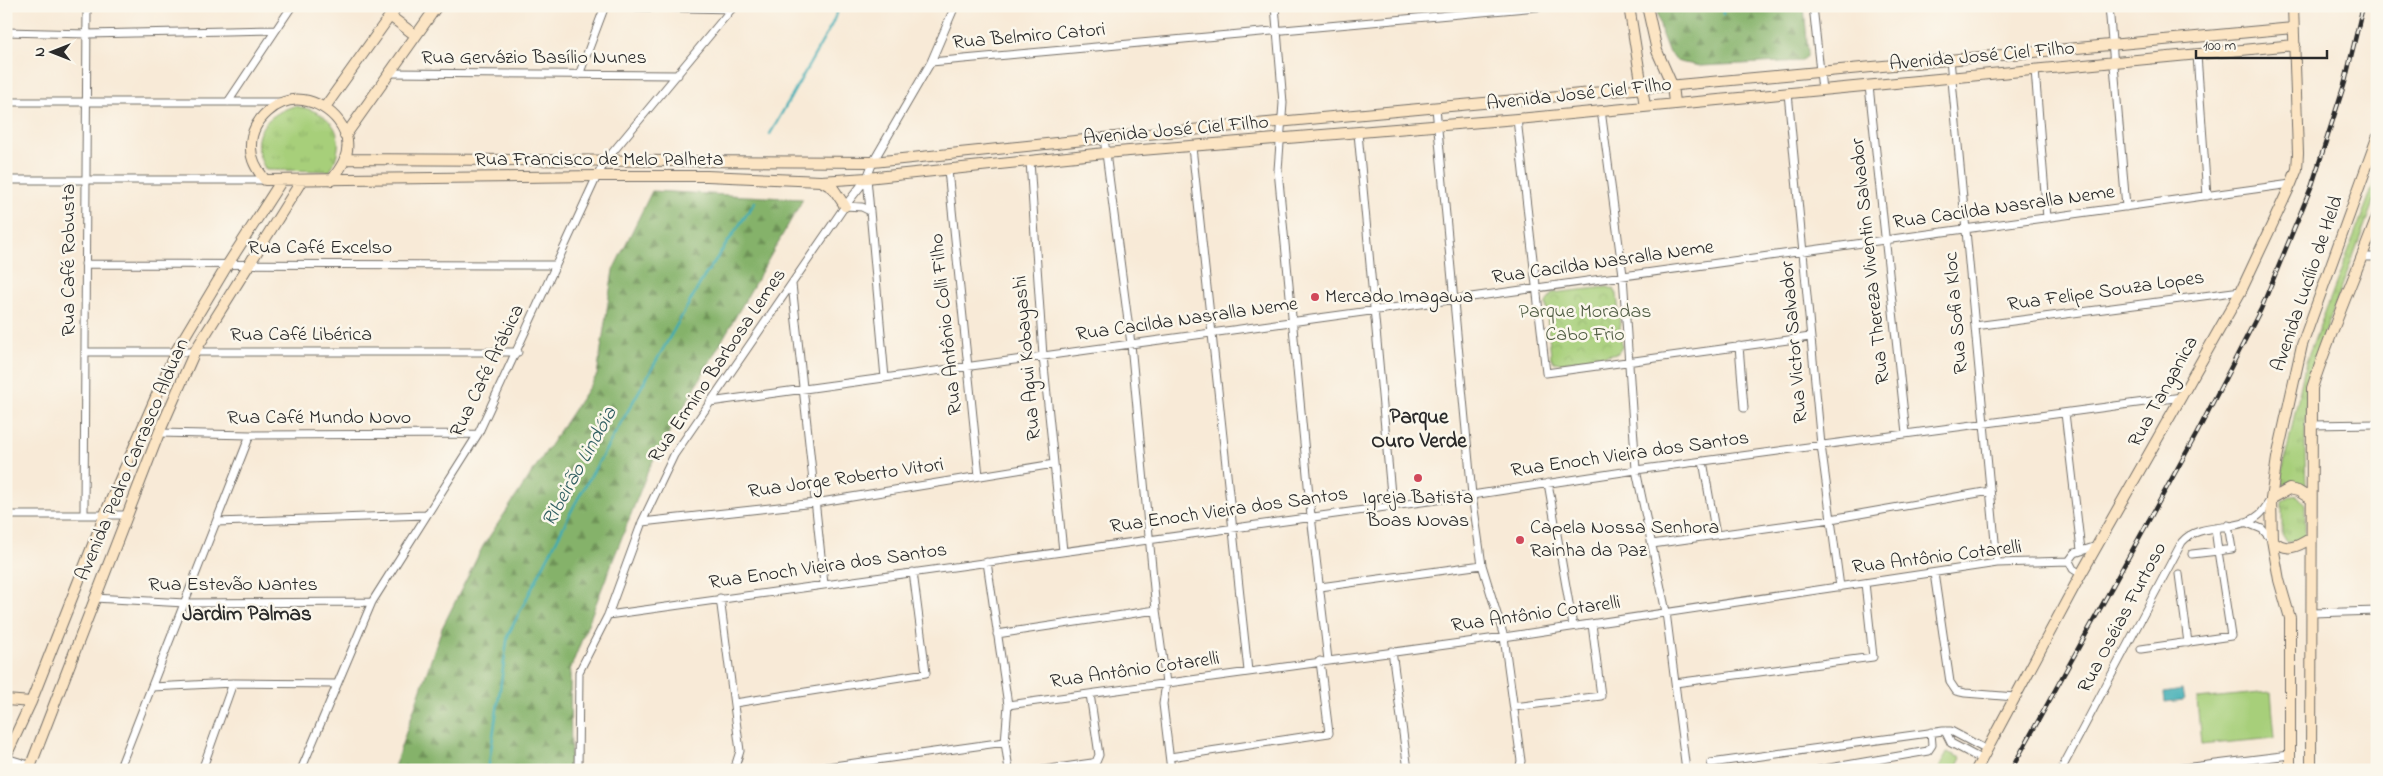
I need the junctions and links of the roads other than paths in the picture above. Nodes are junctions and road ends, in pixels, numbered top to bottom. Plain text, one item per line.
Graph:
1 (87, 6) edge
2 (292, 6) edge
3 (397, 6) edge
4 (437, 6) edge
5 (605, 6) edge
6 (955, 6) edge
7 (1275, 6) edge
8 (1548, 6) edge
9 (1629, 6) edge
10 (1647, 6) edge
11 (1813, 6) edge
12 (2109, 6) edge
13 (2293, 6) edge
14 (733, 7) edge
15 (390, 16) junction
16 (2293, 28) junction
17 (275, 30) junction
18 (1277, 30) junction
19 (6, 32) edge
20 (87, 34) junction
21 (415, 35) junction
22 (2112, 44) junction
23 (2295, 46) junction
24 (2197, 55) junction
25 (1950, 59) junction
26 (931, 62) junction
27 (2114, 62) junction
28 (2035, 70) junction
29 (1821, 71) junction
30 (388, 73) junction
31 (579, 75) junction
32 (678, 75) junction
33 (1951, 78) junction
34 (1672, 85) junction
35 (1869, 86) junction
36 (1643, 88) junction
37 (1822, 90) junction
38 (1788, 93) junction
39 (6, 102) edge
40 (86, 102) junction
41 (228, 102) junction
42 (281, 102) junction
43 (1674, 103) junction
44 (1645, 106) junction
45 (325, 107) junction
46 (1436, 108) junction
47 (1601, 110) junction
48 (1517, 119) junction
49 (1283, 121) junction
50 (1437, 126) junction
51 (1358, 133) junction
52 (345, 136) junction
53 (1104, 138) junction
54 (2377, 138) edge
55 (1281, 140) junction
56 (1192, 147) junction
57 (1105, 153) junction
58 (345, 160) junction
59 (607, 160) junction
60 (1030, 161) junction
61 (873, 162) junction
62 (948, 170) junction
63 (597, 176) junction
64 (867, 178) junction
65 (6, 180) edge
66 (85, 180) junction
67 (265, 180) junction
68 (282, 180) junction
69 (302, 180) junction
70 (332, 180) junction
71 (822, 181) junction
72 (2292, 184) junction
73 (2207, 196) junction
74 (845, 206) junction
75 (2126, 207) junction
76 (870, 211) junction
77 (2377, 217) edge
78 (2046, 218) junction
79 (1966, 230) junction
80 (1885, 240) junction
81 (1804, 252) junction
82 (2362, 257) junction
83 (2377, 257) edge
84 (85, 264) junction
85 (228, 264) junction
86 (248, 264) junction
87 (555, 265) junction
88 (1623, 275) junction
89 (792, 284) junction
90 (1537, 289) junction
91 (2241, 290) junction
92 (1455, 300) junction
93 (1373, 311) junction
94 (1291, 322) junction
95 (1975, 326) junction
96 (1212, 333) junction
97 (1810, 337) junction
98 (1130, 344) junction
99 (1739, 346) junction
100 (176, 351) junction
101 (195, 351) junction
102 (85, 352) junction
103 (518, 352) junction
104 (1043, 356) junction
105 (1630, 360) junction
106 (967, 367) junction
107 (885, 378) junction
108 (805, 389) junction
109 (2182, 396) junction
110 (710, 402) junction
111 (1744, 408) dead end
112 (2065, 413) junction
113 (1984, 423) junction
114 (2377, 424) edge
115 (2310, 425) junction
116 (159, 433) junction
117 (1906, 433) junction
118 (478, 434) junction
119 (250, 435) junction
120 (1821, 445) junction
121 (1704, 461) junction
122 (1054, 464) junction
123 (1636, 470) junction
124 (979, 476) junction
125 (1548, 483) junction
126 (1990, 491) junction
127 (1472, 495) junction
128 (2271, 499) junction
129 (2311, 499) junction
130 (815, 503) junction
131 (1392, 505) junction
132 (84, 514) junction
133 (105, 514) junction
134 (6, 515) edge
135 (128, 515) junction
136 (426, 515) junction
137 (1311, 516) junction
138 (1830, 519) junction
139 (216, 522) junction
140 (642, 522) junction
141 (2245, 522) junction
142 (2228, 525) junction
143 (1231, 527) junction
144 (2215, 528) junction
145 (1716, 535) junction
146 (2311, 538) junction
147 (1149, 539) junction
148 (2272, 540) junction
149 (1652, 544) junction
150 (2096, 546) junction
151 (2081, 550) junction
152 (1063, 551) junction
153 (2218, 551) junction
154 (2192, 554) dead end
155 (2069, 561) junction
156 (987, 562) junction
157 (1997, 563) junction
158 (1482, 565) junction
159 (913, 572) junction
160 (1934, 573) junction
161 (2081, 574) junction
162 (2179, 574) dead end
163 (1865, 583) junction
164 (824, 584) junction
165 (1320, 587) junction
166 (1840, 587) junction
167 (94, 598) junction
168 (720, 598) junction
169 (372, 602) junction
170 (185, 603) junction
171 (1156, 610) junction
172 (2377, 611) edge
173 (1666, 612) junction
174 (2312, 613) junction
175 (608, 615) junction
176 (1592, 624) junction
177 (1573, 626) junction
178 (997, 634) junction
179 (1504, 637) junction
180 (2188, 642) junction
181 (2141, 648) dead end
182 (1392, 651) junction
183 (1328, 660) junction
184 (1320, 661) junction
185 (1248, 671) junction
186 (233, 683) junction
187 (1675, 683) junction
188 (336, 684) junction
189 (1166, 684) junction
190 (152, 687) junction
191 (1090, 694) junction
192 (2015, 697) junction
193 (6, 700) edge
194 (31, 702) junction
195 (735, 703) junction
196 (1008, 705) junction
197 (1514, 707) junction
198 (1945, 731) junction
199 (1930, 732) junction
200 (1005, 742) junction
201 (1987, 750) junction
202 (2290, 755) junction
203 (6, 757) edge
204 (1170, 758) junction
205 (1981, 760) junction
206 (1711, 763) dead end
207 (29, 768) edge
208 (119, 770) edge
209 (202, 770) edge
210 (301, 770) edge
211 (578, 770) edge
212 (734, 770) edge
213 (805, 770) edge
214 (1010, 770) edge
215 (1043, 770) edge
216 (1171, 770) edge
217 (1408, 770) edge
218 (1519, 770) edge
219 (1686, 770) edge
220 (1818, 770) edge
221 (1976, 770) edge
222 (2061, 770) edge
223 (2166, 770) edge
224 (2290, 770) edge
225 (2311, 770) edge

1 - 20 street, Rua Café Robusta
2 - 17 street
3 - 15 street
4 - 21 street
5 - 14 street
5 - 31 street
6 - 26 street, Rua Ermino Barbosa Lemes
7 - 18 street
8 - 18 street, Rua Belmiro Catori
9 - 36 street
10 - 34 street
11 - 29 street
12 - 22 street
13 - 16 street, Rua Tanganica
14 - 32 street, Rua Café Arábica
15 - 21 street
15 - 45 street
16 - 22 street, Avenida José Ciel Filho
16 - 23 street, Rua Tanganica
17 - 20 street
17 - 41 street
18 - 26 street, Rua Belmiro Catori
18 - 49 street
19 - 20 street
20 - 40 street, Rua Café Robusta
21 - 30 street
22 - 25 street, Avenida José Ciel Filho
22 - 27 street
23 - 24 street, Avenida José Ciel Filho
23 - 72 street, Rua Tanganica
24 - 27 street, Avenida José Ciel Filho
24 - 73 street
25 - 29 street, Avenida José Ciel Filho
25 - 33 street, Rua Sofia Kloc
26 - 61 street, Rua Ermino Barbosa Lemes
27 - 28 street, Avenida José Ciel Filho
27 - 75 street
28 - 33 street, Avenida José Ciel Filho
28 - 78 street
29 - 34 street, Avenida José Ciel Filho
29 - 37 street
30 - 31 street, Rua Gervázio Basílio Nunes
30 - 52 street
31 - 32 street, Rua Gervázio Basílio Nunes
32 - 59 street, Rua Café Arábica
33 - 35 street, Avenida José Ciel Filho
33 - 79 street, Rua Sofia Kloc
34 - 36 street, Avenida José Ciel Filho
34 - 43 street
35 - 37 street, Avenida José Ciel Filho
35 - 80 street, Rua Thereza Viventin Salvador
36 - 44 street
36 - 46 street, Avenida José Ciel Filho
37 - 38 street, Avenida José Ciel Filho
38 - 43 street, Avenida José Ciel Filho
38 - 81 street, Rua Victor Salvador
39 - 40 street
40 - 41 street
40 - 66 street, Rua Café Robusta
41 - 42 street
42 - 45 street
42 - 67 street
43 - 44 street, Avenida José Ciel Filho
44 - 47 street, Avenida José Ciel Filho
45 - 52 street
46 - 49 street, Avenida José Ciel Filho
46 - 50 street
47 - 48 street, Avenida José Ciel Filho
47 - 88 street
48 - 50 street, Avenida José Ciel Filho
48 - 90 street
49 - 53 street, Avenida José Ciel Filho
49 - 55 street
50 - 51 street, Avenida José Ciel Filho
50 - 92 street
51 - 55 street, Avenida José Ciel Filho
51 - 93 street
52 - 58 street
53 - 57 street
53 - 61 street, Avenida José Ciel Filho
54 - 128 street, Avenida Lucílio de Held
55 - 56 street, Avenida José Ciel Filho
55 - 94 street
56 - 57 street, Avenida José Ciel Filho
56 - 96 street
57 - 60 street, Avenida José Ciel Filho
57 - 98 street
58 - 59 street, Rua Francisco de Melo Palheta
58 - 70 street
59 - 61 street, Rua Francisco de Melo Palheta
59 - 63 street, Rua Café Arábica
60 - 62 street, Avenida José Ciel Filho
60 - 104 street, Rua Agui Kobayashi
61 - 64 street, Rua Ermino Barbosa Lemes
62 - 64 street, Avenida José Ciel Filho
62 - 106 street, Rua Antônio Colli Filho
63 - 70 street, Rua Francisco de Melo Palheta
63 - 71 street, Rua Francisco de Melo Palheta
63 - 87 street, Rua Café Arábica
64 - 71 street, Rua Francisco de Melo Palheta
64 - 74 street, Rua Ermino Barbosa Lemes
64 - 76 street
65 - 66 street
66 - 67 street
66 - 84 street, Rua Café Robusta
67 - 68 street
68 - 69 street
68 - 85 street, Avenida Pedro Carrasco Alduan
69 - 70 street
69 - 86 street, Avenida Pedro Carrasco Alduan
71 - 74 street
72 - 73 street, Rua Cacilda Nasralla Neme
72 - 91 street, Rua Tanganica
73 - 75 street, Rua Cacilda Nasralla Neme
74 - 76 street
74 - 89 street, Rua Ermino Barbosa Lemes
75 - 78 street, Rua Cacilda Nasralla Neme
76 - 107 street
77 - 82 street, Avenida Lucílio de Held
78 - 79 street, Rua Cacilda Nasralla Neme
79 - 80 street, Rua Cacilda Nasralla Neme
79 - 95 street, Rua Sofia Kloc
80 - 81 street, Rua Cacilda Nasralla Neme
80 - 117 street, Rua Thereza Viventin Salvador
81 - 88 street, Rua Cacilda Nasralla Neme
81 - 97 street, Rua Victor Salvador
82 - 83 street
82 - 115 street, Avenida Lucílio de Held
84 - 85 street, Rua Café Excelso
84 - 102 street, Rua Café Robusta
85 - 86 street, Rua Café Excelso
85 - 100 street, Avenida Pedro Carrasco Alduan
86 - 87 street, Rua Café Excelso
86 - 101 street, Avenida Pedro Carrasco Alduan
87 - 103 street, Rua Café Arábica
88 - 90 street, Rua Cacilda Nasralla Neme
88 - 105 street
89 - 108 street
89 - 110 street, Rua Ermino Barbosa Lemes
90 - 92 street, Rua Cacilda Nasralla Neme
90 - 105 street
91 - 95 street, Rua Felipe Souza Lopes
91 - 109 street, Rua Tanganica
92 - 93 street, Rua Cacilda Nasralla Neme
92 - 127 street
93 - 94 street, Rua Cacilda Nasralla Neme
93 - 131 street
94 - 96 street, Rua Cacilda Nasralla Neme
94 - 137 street
95 - 113 street, Rua Sofia Kloc
96 - 98 street, Rua Cacilda Nasralla Neme
96 - 143 street
97 - 99 street
97 - 120 street, Rua Victor Salvador
98 - 104 street, Rua Cacilda Nasralla Neme
98 - 147 street
99 - 105 street
99 - 111 street
100 - 101 street, Rua Café Libérica
100 - 102 street, Rua Café Libérica
100 - 133 street, Avenida Pedro Carrasco Alduan
101 - 103 street, Rua Café Libérica
101 - 116 street, Avenida Pedro Carrasco Alduan
102 - 132 street, Rua Café Robusta
103 - 118 street, Rua Café Arábica
104 - 106 street, Rua Cacilda Nasralla Neme
104 - 122 street, Rua Agui Kobayashi
105 - 123 street
106 - 107 street, Rua Cacilda Nasralla Neme
106 - 124 street, Rua Antônio Colli Filho
107 - 108 street, Rua Cacilda Nasralla Neme
108 - 110 street, Rua Cacilda Nasralla Neme
108 - 130 street
109 - 112 street, Rua Enoch Vieira dos Santos
109 - 150 street, Rua Tanganica
110 - 140 street, Rua Ermino Barbosa Lemes
112 - 113 street, Rua Enoch Vieira dos Santos
112 - 151 street
113 - 117 street, Rua Enoch Vieira dos Santos
113 - 126 street, Rua Sofia Kloc
114 - 115 street
115 - 129 street, Avenida Lucílio de Held
116 - 119 street, Rua Café Mundo Novo
116 - 135 street, Avenida Pedro Carrasco Alduan
117 - 120 street, Rua Enoch Vieira dos Santos
118 - 119 street, Rua Café Mundo Novo
118 - 136 street, Rua Café Arábica
119 - 139 street
120 - 121 street, Rua Enoch Vieira dos Santos
120 - 138 street, Rua Victor Salvador
121 - 123 street, Rua Enoch Vieira dos Santos
121 - 145 street
122 - 124 street, Rua Jorge Roberto Vitori
122 - 152 street, Rua Agui Kobayashi
123 - 125 street, Rua Enoch Vieira dos Santos
123 - 149 street
124 - 130 street, Rua Jorge Roberto Vitori
125 - 127 street, Rua Enoch Vieira dos Santos
125 - 177 street
126 - 138 street
126 - 157 street, Rua Sofia Kloc
127 - 131 street, Rua Enoch Vieira dos Santos
127 - 158 street
128 - 129 street
128 - 141 street, Rua Oséias Furtoso
128 - 148 street, Avenida Lucílio de Held
129 - 146 street, Avenida Lucílio de Held
130 - 140 street, Rua Jorge Roberto Vitori
130 - 164 street
131 - 137 street, Rua Enoch Vieira dos Santos
132 - 133 street
132 - 134 street
133 - 135 street
133 - 194 street, Avenida Pedro Carrasco Alduan
135 - 167 street, Avenida Pedro Carrasco Alduan
136 - 139 street
136 - 169 street, Rua Café Arábica
137 - 143 street, Rua Enoch Vieira dos Santos
137 - 165 street
138 - 145 street
138 - 166 street, Rua Victor Salvador
139 - 170 street
140 - 175 street, Rua Ermino Barbosa Lemes
141 - 142 street, Rua Oséias Furtoso
141 - 148 street
142 - 144 street, Rua Oséias Furtoso
142 - 153 street
143 - 147 street, Rua Enoch Vieira dos Santos
143 - 185 street
144 - 153 street
144 - 222 street, Rua Oséias Furtoso
145 - 149 street
146 - 148 street
146 - 174 street, Avenida Lucílio de Held
147 - 152 street, Rua Enoch Vieira dos Santos
147 - 171 street
148 - 202 street, Avenida Lucílio de Held
149 - 173 street
150 - 151 street
150 - 161 street, Rua Tanganica
151 - 155 street
152 - 156 street, Rua Enoch Vieira dos Santos
153 - 154 street
153 - 180 street
155 - 157 street, Rua Antônio Cotarelli
155 - 161 street
156 - 159 street, Rua Enoch Vieira dos Santos
156 - 178 street
157 - 160 street, Rua Antônio Cotarelli
158 - 165 street
158 - 179 street
159 - 164 street, Rua Enoch Vieira dos Santos
159 - 195 street
160 - 163 street, Rua Antônio Cotarelli
160 - 192 street
161 - 192 street, Rua Tanganica
162 - 180 street
163 - 166 street, Rua Antônio Cotarelli
163 - 187 street
164 - 168 street, Rua Enoch Vieira dos Santos
165 - 183 street
166 - 173 street, Rua Antônio Cotarelli
167 - 170 street, Rua Estevão Nantes
167 - 207 street, Avenida Pedro Carrasco Alduan
168 - 175 street, Rua Enoch Vieira dos Santos
168 - 195 street
169 - 170 street, Rua Estevão Nantes
169 - 188 street, Rua Café Arábica
170 - 190 street
171 - 178 street
171 - 189 street
172 - 174 street
173 - 176 street, Rua Antônio Cotarelli
173 - 187 street
174 - 225 street, Avenida Lucílio de Held
175 - 211 street, Rua Ermino Barbosa Lemes
176 - 177 street, Rua Antônio Cotarelli
176 - 197 street
177 - 179 street, Rua Antônio Cotarelli
178 - 196 street
179 - 182 street, Rua Antônio Cotarelli
179 - 197 street
180 - 181 street
182 - 183 street, Rua Antônio Cotarelli
182 - 217 street
183 - 184 street, Rua Antônio Cotarelli
184 - 185 street, Rua Antônio Cotarelli
184 - 204 street
185 - 189 street, Rua Antônio Cotarelli
186 - 188 street
186 - 190 street
186 - 209 street
187 - 219 street
188 - 210 street, Rua Café Arábica
189 - 191 street, Rua Antônio Cotarelli
189 - 204 street
190 - 208 street
191 - 196 street, Rua Antônio Cotarelli
191 - 215 street
192 - 201 street, Rua Tanganica
193 - 194 street
194 - 203 street, Avenida Pedro Carrasco Alduan
195 - 212 street
196 - 200 street
197 - 218 street
198 - 199 street
198 - 201 street
198 - 205 street
199 - 206 street
199 - 220 street
200 - 213 street
200 - 214 street
201 - 205 street, Rua Tanganica
202 - 223 street
202 - 224 street, Avenida Lucílio de Held
203 - 207 street
204 - 216 street
205 - 221 street, Rua Tanganica

